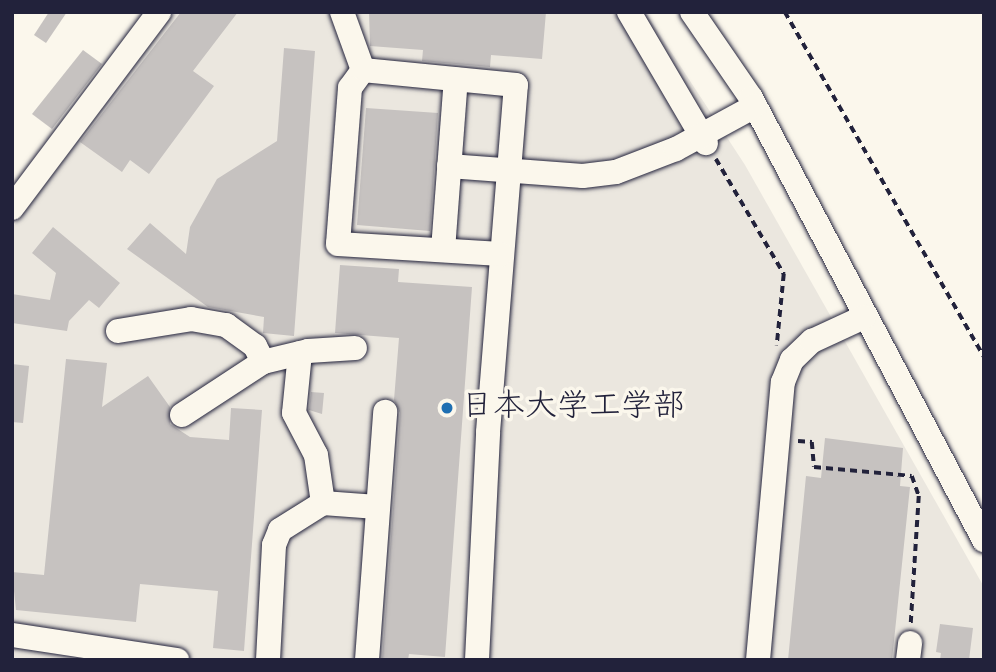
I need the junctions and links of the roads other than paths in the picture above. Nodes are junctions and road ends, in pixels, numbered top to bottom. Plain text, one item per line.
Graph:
1 (159, 12) edge
2 (342, 12) edge
3 (629, 12) edge
4 (692, 12) edge
5 (363, 70) junction
6 (456, 79) junction
7 (755, 106) junction
8 (703, 139) junction
9 (449, 166) junction
10 (508, 170) junction
11 (13, 206) edge
12 (443, 250) junction
13 (501, 254) junction
14 (864, 317) junction
15 (118, 331) dead end
16 (355, 348) dead end
17 (300, 353) junction
18 (264, 362) junction
19 (385, 412) dead end
20 (182, 415) dead end
21 (323, 503) junction
22 (377, 507) junction
23 (984, 540) edge
24 (12, 635) edge
25 (177, 660) edge
26 (268, 660) edge
27 (367, 660) edge
28 (477, 660) edge
29 (758, 660) edge

1 - 11 street
2 - 5 street
3 - 8 street
4 - 7 street
5 - 6 street
5 - 12 street
6 - 9 street
6 - 10 street
7 - 8 street
7 - 14 street
8 - 10 street
9 - 10 street
9 - 12 street
10 - 13 street
12 - 13 street
13 - 28 street
14 - 23 street
14 - 29 street
15 - 18 street
16 - 17 street
17 - 18 street
17 - 21 street
18 - 20 street
19 - 22 street
21 - 22 street
21 - 26 street
22 - 27 street
24 - 25 street

